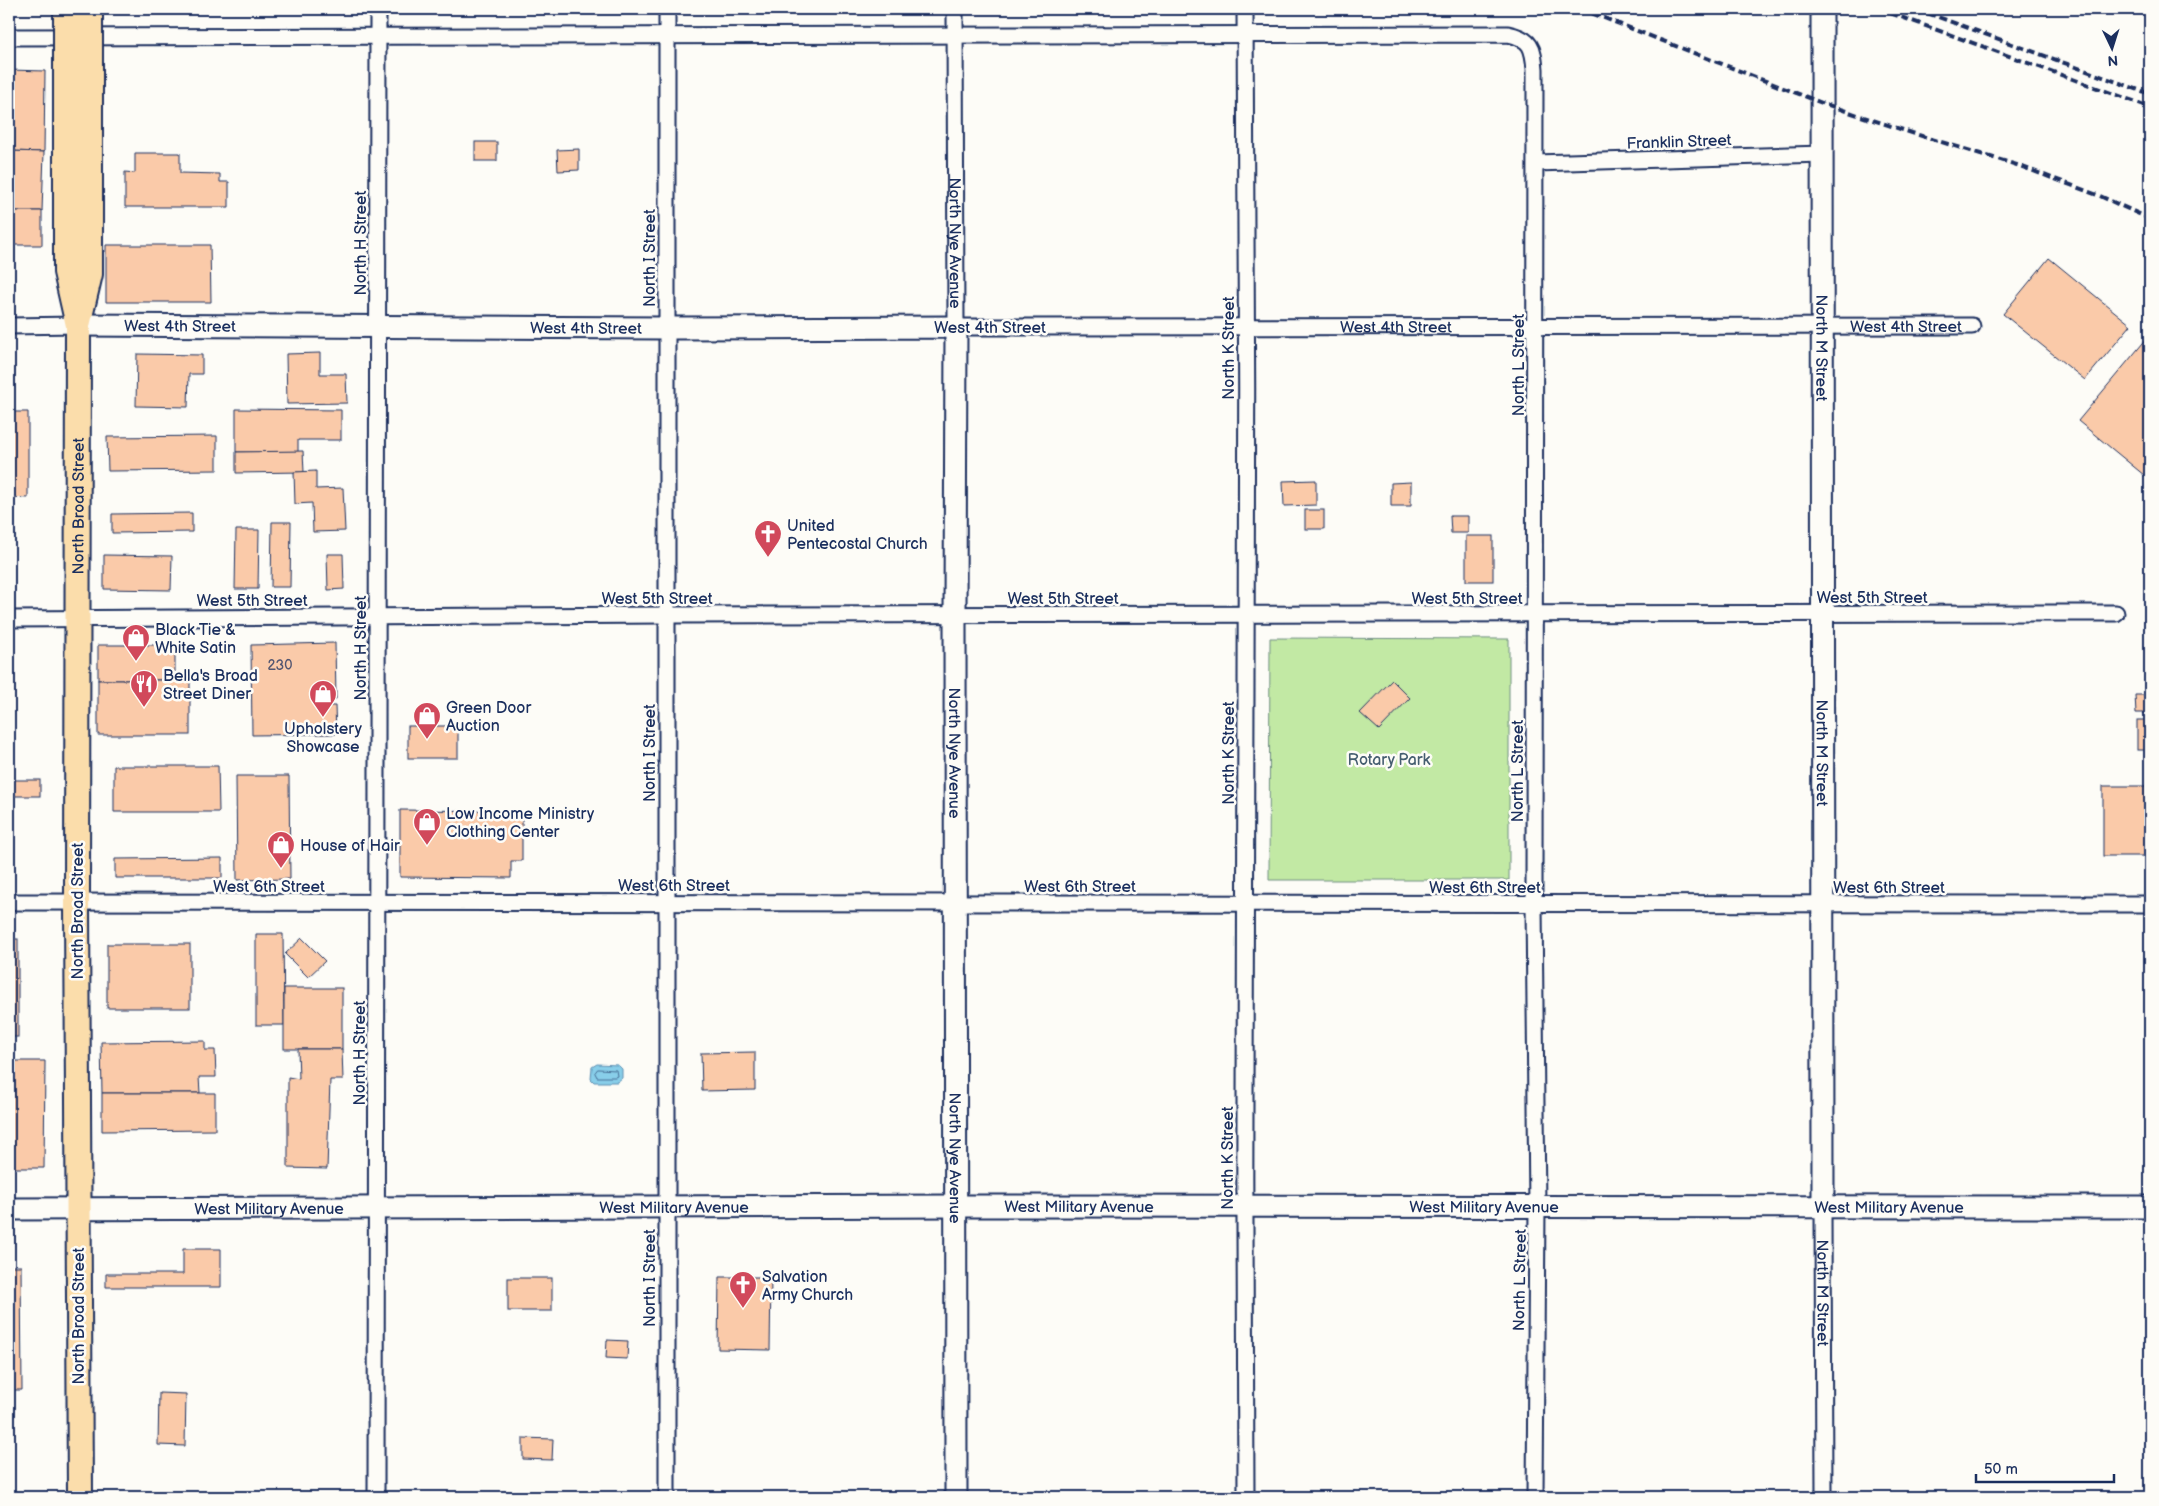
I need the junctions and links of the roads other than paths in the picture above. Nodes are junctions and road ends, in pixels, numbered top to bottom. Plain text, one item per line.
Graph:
1 (66, 9) edge
2 (90, 9) edge
3 (378, 9) edge
4 (667, 9) edge
5 (955, 9) edge
6 (1244, 9) edge
7 (1822, 9) edge
8 (1245, 36) junction
9 (9, 37) edge
10 (378, 37) junction
11 (667, 37) junction
12 (955, 37) junction
13 (1823, 154) junction
14 (1536, 163) junction
15 (78, 325) junction
16 (1245, 325) junction
17 (1536, 325) junction
18 (1823, 325) junction
19 (9, 326) edge
20 (1972, 326) dead end
21 (377, 327) junction
22 (956, 327) junction
23 (667, 328) junction
24 (2116, 614) dead end
25 (666, 615) junction
26 (955, 615) junction
27 (1823, 615) junction
28 (1246, 616) junction
29 (1534, 616) junction
30 (378, 617) junction
31 (77, 618) junction
32 (9, 619) edge
33 (9, 902) edge
34 (76, 902) junction
35 (955, 902) junction
36 (378, 903) junction
37 (666, 903) junction
38 (1245, 904) junction
39 (1534, 904) junction
40 (1824, 904) junction
41 (2150, 904) edge
42 (956, 1206) junction
43 (1244, 1206) junction
44 (2150, 1207) edge
45 (375, 1208) junction
46 (666, 1208) junction
47 (1537, 1208) junction
48 (1823, 1208) junction
49 (9, 1210) edge
50 (78, 1210) junction
51 (80, 1497) edge
52 (376, 1497) edge
53 (667, 1497) edge
54 (956, 1497) edge
55 (1246, 1497) edge
56 (1535, 1497) edge
57 (1824, 1497) edge

1 - 15 main road, North Broad Street, bridge
2 - 15 main road, North Broad Street, bridge
3 - 10 street, North H Street
4 - 11 street, North I Street
5 - 12 street, North Nye Avenue
6 - 8 street, North K Street
7 - 13 main road, North M Street
8 - 12 street
8 - 14 street, North L Street
8 - 16 street, North K Street
9 - 10 street
10 - 11 street
10 - 21 street, North H Street
11 - 12 street
11 - 23 street, North I Street
12 - 22 street, North Nye Avenue
13 - 14 street, Franklin Street
13 - 18 main road, North M Street
14 - 17 street, North L Street
15 - 19 street, West 4th Street
15 - 21 main road, West 4th Street
15 - 31 main road, North Broad Street
16 - 17 street, West 4th Street
16 - 22 street, West 4th Street
16 - 28 street, North K Street
17 - 18 street, West 4th Street
17 - 29 street, North L Street
18 - 20 street, West 4th Street
18 - 27 main road, North M Street
21 - 23 main road, West 4th Street
21 - 30 street, North H Street
22 - 23 main road, West 4th Street
22 - 26 main road, North Nye Avenue
23 - 25 street, North I Street
24 - 27 street, West 5th Street
25 - 26 street, West 5th Street
25 - 30 street, West 5th Street
25 - 37 street, North I Street
26 - 28 street, West 5th Street
26 - 35 main road, North Nye Avenue
27 - 29 street, West 5th Street
27 - 40 main road, North M Street
28 - 29 street, West 5th Street
28 - 38 street, North K Street
29 - 39 street, North L Street
30 - 31 street, West 5th Street
30 - 36 street, North H Street
31 - 32 street, West 5th Street
31 - 34 main road, North Broad Street
33 - 34 street, West 6th Street
34 - 36 street, West 6th Street
34 - 50 main road, North Broad Street
35 - 37 street, West 6th Street
35 - 38 street, West 6th Street
35 - 42 main road, North Nye Avenue
36 - 37 street, West 6th Street
36 - 45 street, North H Street
37 - 46 street, North I Street
38 - 39 street, West 6th Street
38 - 43 street, North K Street
39 - 40 street, West 6th Street
39 - 47 street, North L Street
40 - 41 street, West 6th Street
40 - 48 main road, North M Street
42 - 43 main road, West Military Avenue
42 - 46 main road, West Military Avenue
42 - 54 main road, North Nye Avenue
43 - 47 main road, West Military Avenue
43 - 55 street, North K Street
44 - 48 main road, West Military Avenue
45 - 46 main road, West Military Avenue
45 - 50 main road, West Military Avenue
45 - 52 street, North H Street
46 - 53 street, North I Street
47 - 48 main road, West Military Avenue
47 - 56 street, North L Street
48 - 57 street, North M Street
49 - 50 main road, West Military Avenue
50 - 51 main road, North Broad Street

